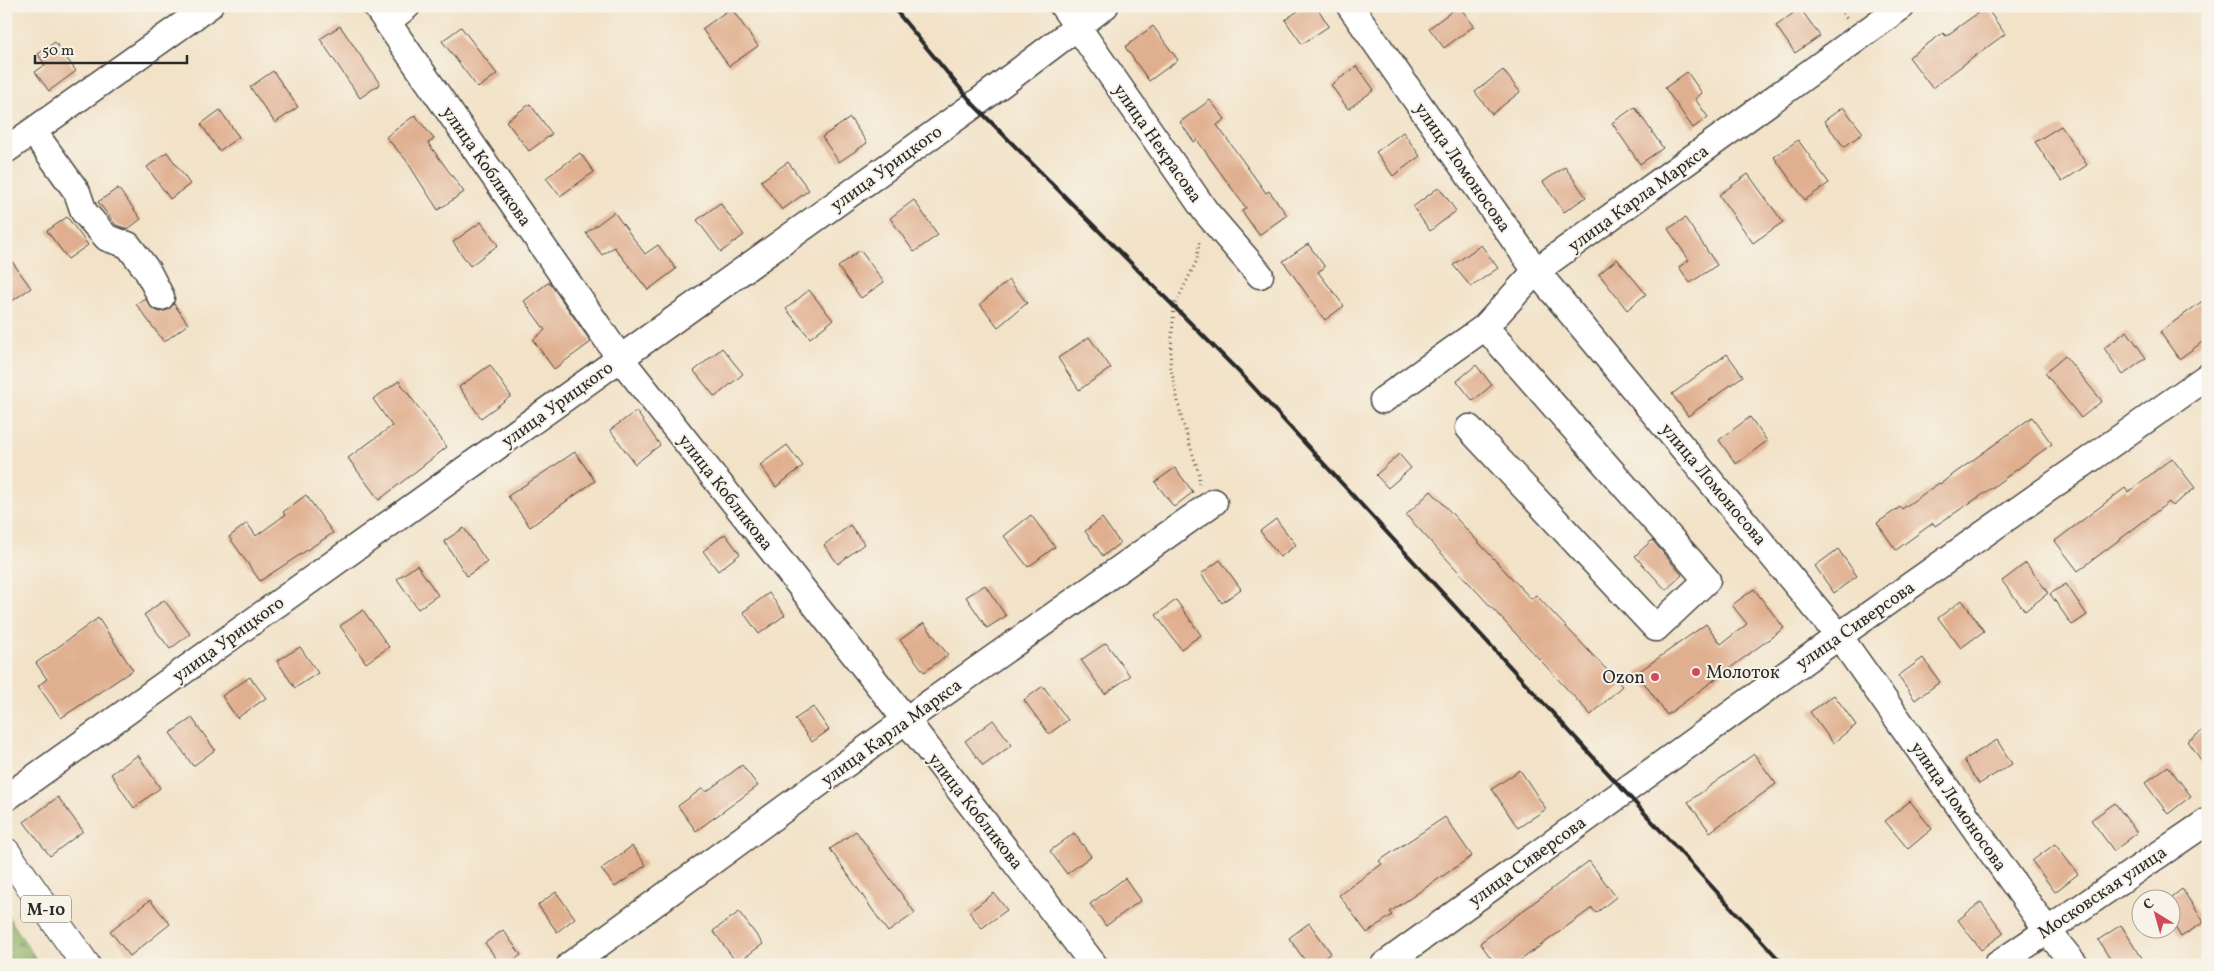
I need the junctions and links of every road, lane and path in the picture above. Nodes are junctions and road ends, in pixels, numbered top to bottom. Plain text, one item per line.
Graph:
1 (209, 6) edge
2 (1105, 6) edge
3 (1350, 6) edge
4 (1902, 6) edge
5 (390, 11) edge
6 (1070, 16) edge
7 (33, 131) junction
8 (6, 150) edge
9 (1206, 212) junction
10 (1536, 271) junction
11 (1260, 275) dead end
12 (161, 297) dead end
13 (1485, 326) junction
14 (620, 358) junction
15 (2208, 376) edge
16 (1383, 400) dead end
17 (1469, 428) dead end
18 (1206, 507) joint
19 (1839, 636) junction
20 (906, 720) junction
21 (6, 798) edge
22 (2208, 820) edge
23 (6, 852) edge
24 (2046, 929) junction
25 (86, 965) edge
26 (570, 965) edge
27 (1094, 965) edge
28 (1384, 965) edge
29 (1996, 965) edge
30 (2075, 965) edge

1 - 7 street
2 - 6 street, улица Урицкого
3 - 10 street, улица Ломоносова
4 - 10 street, улица Карла Маркса
5 - 14 street, улица Кобликова
6 - 9 street, улица Некрасова
6 - 14 street, улица Урицкого
7 - 8 street
7 - 12 street
9 - 11 street, улица Некрасова
9 - 18 path
10 - 13 street, улица Карла Маркса
10 - 19 street, улица Ломоносова
13 - 16 street, улица Карла Маркса
13 - 17 street
14 - 20 street, улица Кобликова
14 - 21 street, улица Урицкого
15 - 19 street, улица Сиверсова
18 - 20 street, улица Карла Маркса
19 - 24 street, улица Ломоносова
19 - 28 street, улица Сиверсова
20 - 26 street, улица Карла Маркса
20 - 27 street, улица Кобликова
22 - 24 street, Московская улица
23 - 25 highway, М-10
24 - 29 street, Московская улица
24 - 30 street, улица Ломоносова

